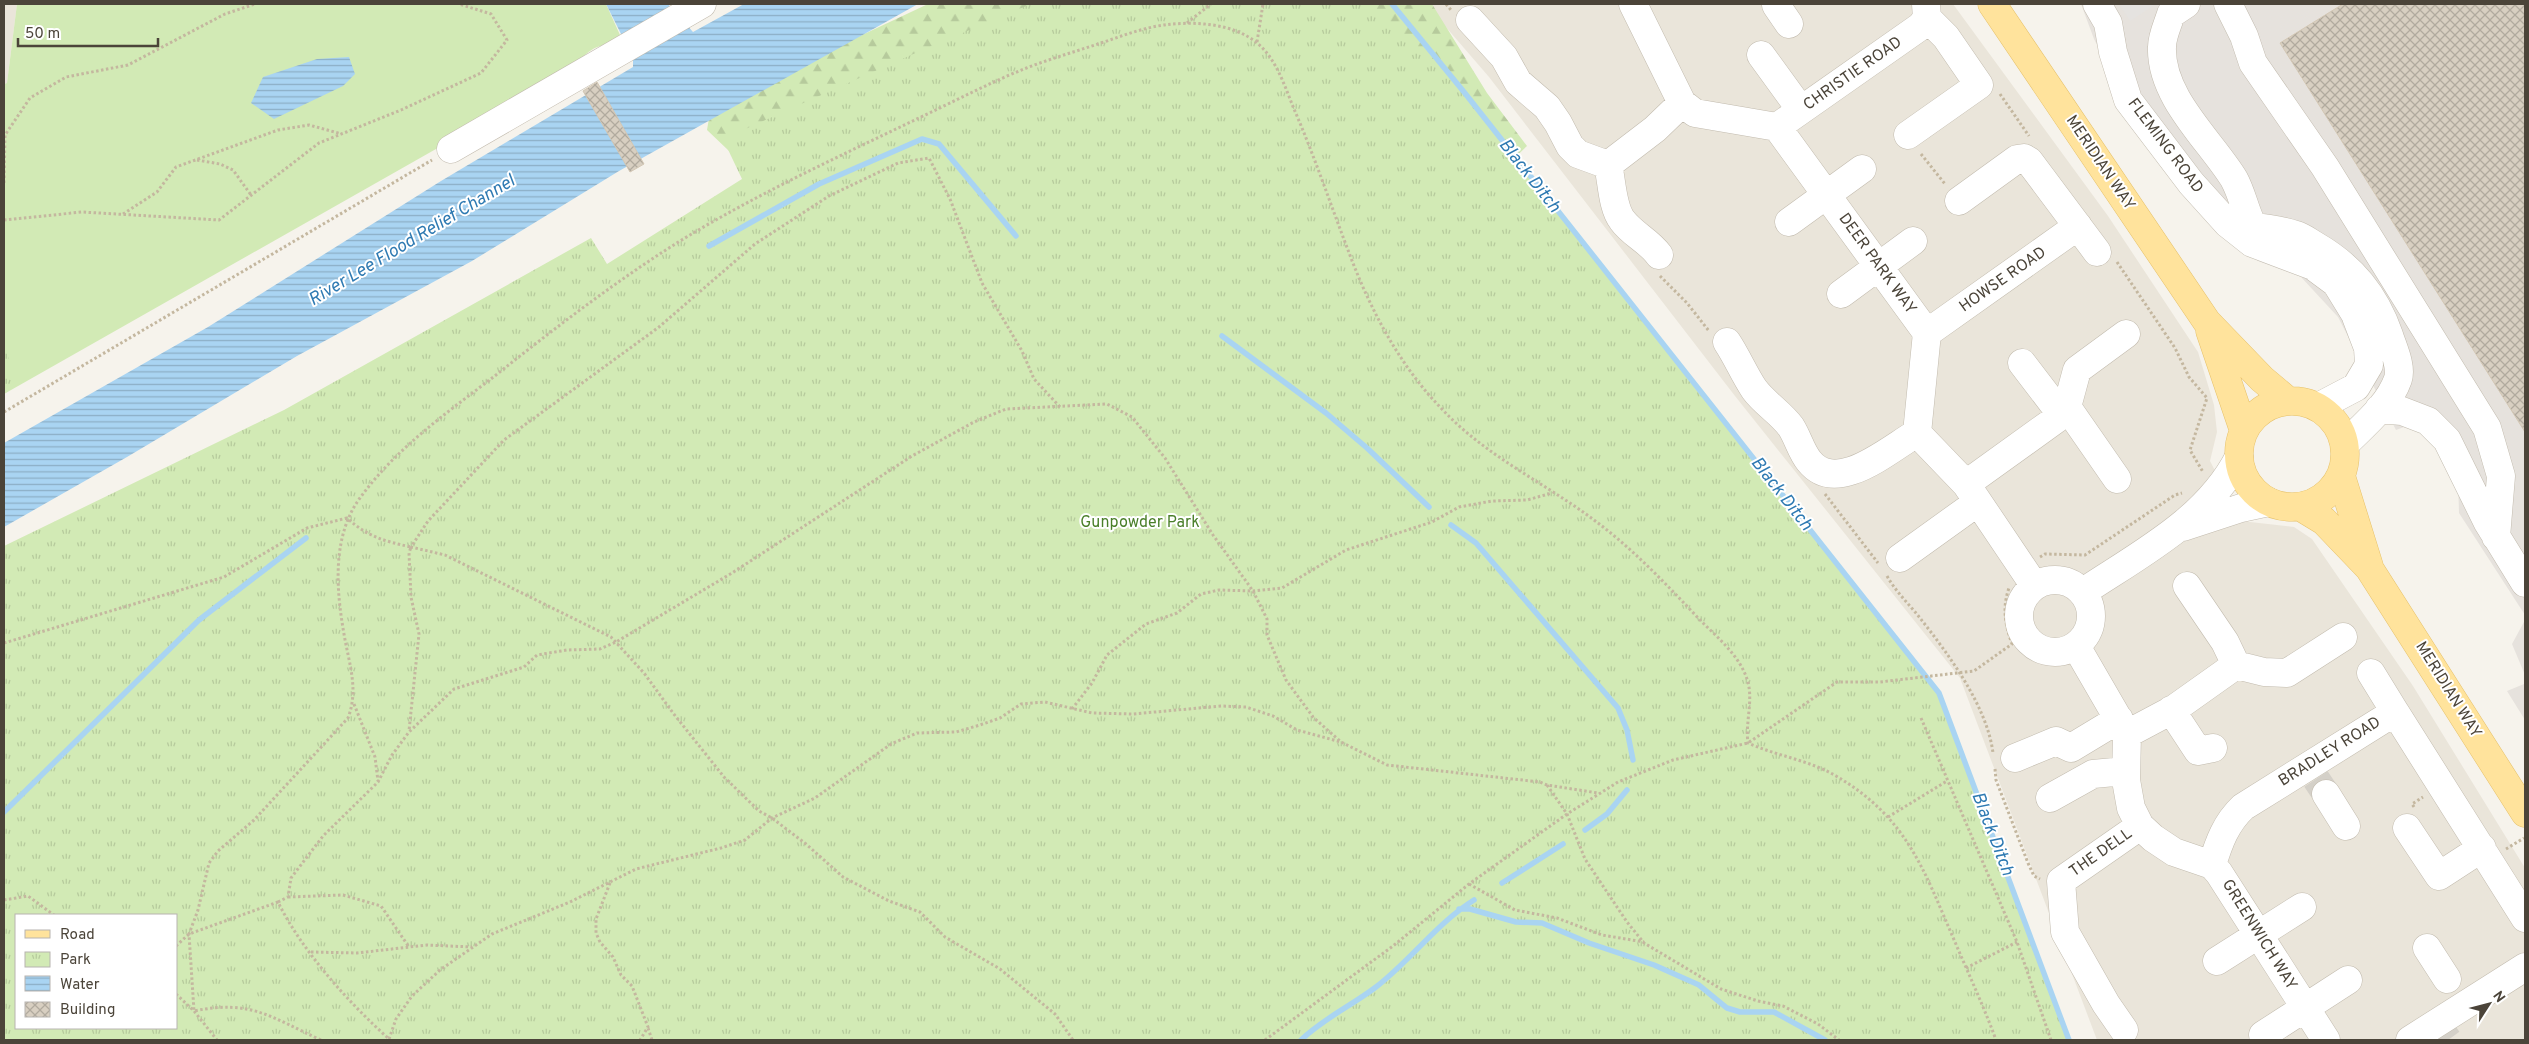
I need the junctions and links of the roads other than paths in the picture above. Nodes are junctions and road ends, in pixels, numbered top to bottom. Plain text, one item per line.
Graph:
1 (1633, 4) edge
2 (1992, 4) edge
3 (2097, 4) edge
4 (2186, 4) edge
5 (2228, 4) edge
6 (696, 6) edge
7 (1920, 13) edge
8 (1470, 20) dead end
9 (1761, 55) dead end
10 (1682, 103) junction
11 (1801, 110) junction
12 (1777, 127) junction
13 (1908, 135) road end
14 (451, 149) road end
15 (1608, 166) junction
16 (1862, 169) dead end
17 (1827, 194) junction
18 (1959, 201) road end
19 (1789, 222) dead end
20 (2240, 225) junction
21 (2078, 226) junction
22 (1913, 241) dead end
23 (2097, 252) dead end
24 (1659, 255) dead end
25 (1879, 266) junction
26 (1841, 294) dead end
27 (2207, 322) junction
28 (1927, 333) junction
29 (2126, 334) dead end
30 (1727, 342) dead end
31 (2022, 363) dead end
32 (2287, 400) junction
33 (2066, 402) junction
34 (2318, 407) junction
35 (2379, 409) junction
36 (1917, 433) junction
37 (2241, 444) junction
38 (2345, 444) junction
39 (2341, 476) junction
40 (2117, 479) dead end
41 (1972, 493) junction
42 (2269, 502) junction
43 (2301, 507) junction
44 (2179, 529) junction
45 (2496, 537) junction
46 (1900, 558) dead end
47 (2370, 568) junction
48 (2025, 576) junction
49 (2525, 583) edge
50 (2187, 586) dead end
51 (2083, 592) junction
52 (2343, 637) dead end
53 (2076, 646) junction
54 (2236, 665) junction
55 (2371, 673) dead end
56 (2171, 710) junction
57 (2395, 712) junction
58 (2123, 726) junction
59 (2213, 748) dead end
60 (2015, 758) dead end
61 (2125, 771) junction
62 (2317, 780) junction
63 (2050, 798) dead end
64 (2525, 813) edge
65 (2140, 826) junction
66 (2346, 826) dead end
67 (2407, 828) road end
68 (2482, 848) junction
69 (2212, 865) junction
70 (2302, 907) dead end
71 (2525, 918) edge
72 (2260, 934) junction
73 (2427, 948) dead end
74 (2217, 961) dead end
75 (2525, 967) edge
76 (2348, 980) dead end
77 (2456, 993) junction
78 (2306, 1008) junction
79 (2124, 1030) dead end
80 (2263, 1035) dead end
81 (2326, 1040) edge
82 (2410, 1040) edge

1 - 10 street
2 - 27 main road, MERIDIAN WAY
3 - 20 street, FLEMING ROAD
4 - 20 street
5 - 45 street
6 - 14 street
7 - 11 street, CHRISTIE ROAD
7 - 13 street, CHRISTIE ROAD
8 - 15 street
9 - 11 street
10 - 12 street
10 - 15 street
11 - 12 street, CHRISTIE ROAD
12 - 17 street, DEER PARK WAY
15 - 24 street
16 - 17 street
17 - 19 street
17 - 25 street, DEER PARK WAY
18 - 21 street
20 - 34 street, FLEMING ROAD
20 - 35 street
21 - 23 street
21 - 28 street, HOWSE ROAD
22 - 25 street
25 - 26 street
25 - 28 street, DEER PARK WAY
27 - 32 main road, MERIDIAN WAY
27 - 37 main road, MERIDIAN WAY
28 - 36 street
29 - 33 street
30 - 36 street
31 - 33 street
32 - 34 main road
32 - 37 main road
33 - 40 street
33 - 41 street
34 - 38 main road
35 - 38 street
35 - 45 street
36 - 41 street
37 - 42 main road
37 - 44 street
38 - 39 main road
39 - 43 main road
39 - 47 main road
41 - 46 street
41 - 48 street
42 - 43 main road
42 - 44 street
43 - 47 main road
44 - 51 street
45 - 49 street
47 - 64 main road, MERIDIAN WAY
48 - 51 street
48 - 53 street
50 - 54 street
51 - 53 street
52 - 54 street
53 - 58 street
54 - 56 street
55 - 57 street
56 - 58 street
56 - 59 street
57 - 62 street, BRADLEY ROAD
57 - 68 street, BRADLEY ROAD
58 - 60 street
58 - 61 street, GREENWICH WAY
61 - 63 street
61 - 65 street, GREENWICH WAY
62 - 66 street
62 - 69 street, BRADLEY ROAD
65 - 69 street, GREENWICH WAY
65 - 79 street, THE DELL
67 - 68 street
68 - 71 street, BRADLEY ROAD
69 - 72 street, GREENWICH WAY
70 - 72 street
72 - 74 street
72 - 78 street, GREENWICH WAY
73 - 77 street
75 - 77 street
76 - 78 street
77 - 82 street
78 - 80 street
78 - 81 street, GREENWICH WAY

